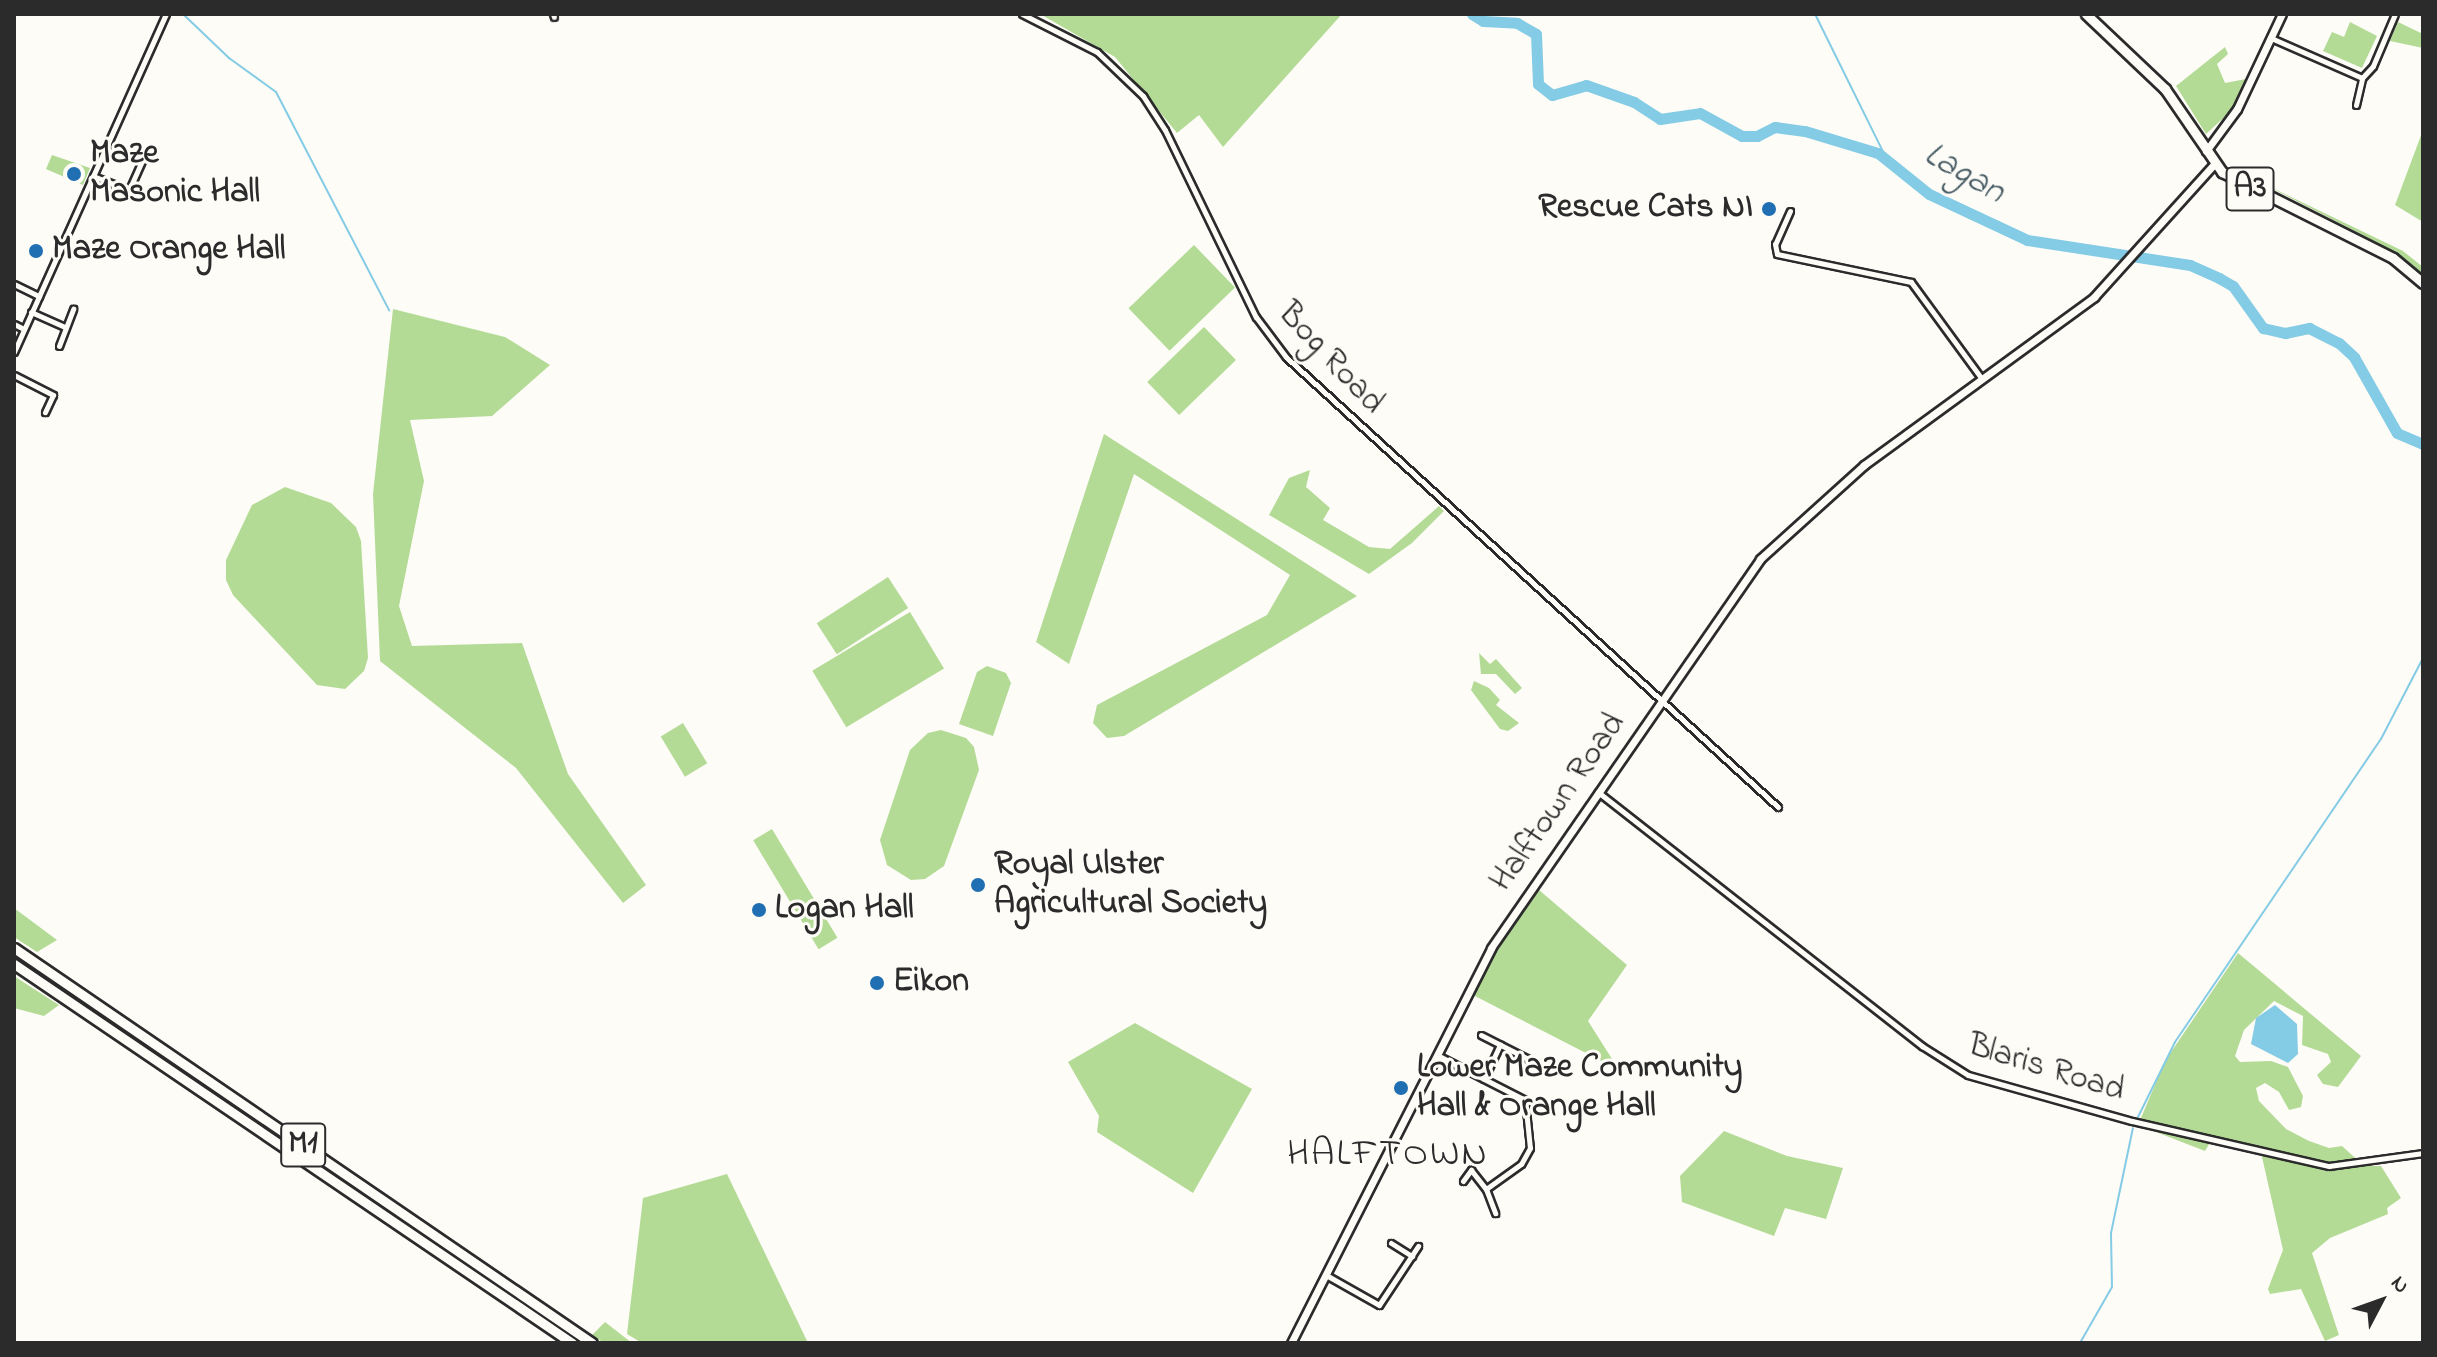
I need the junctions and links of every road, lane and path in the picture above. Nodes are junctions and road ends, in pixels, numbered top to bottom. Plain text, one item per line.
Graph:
1 (166, 14) edge
2 (1022, 14) edge
3 (2086, 14) edge
4 (2282, 14) edge
5 (2395, 14) edge
6 (2271, 38) junction
7 (2362, 78) junction
8 (2356, 105) dead end
9 (2205, 153) junction
10 (143, 159) dead end
11 (2214, 164) junction
12 (93, 176) junction
13 (1790, 211) dead end
14 (2423, 283) edge
15 (14, 284) edge
16 (39, 296) junction
17 (73, 309) dead end
18 (31, 312) junction
19 (14, 324) edge
20 (65, 327) junction
21 (24, 329) junction
22 (59, 346) dead end
23 (14, 352) edge
24 (14, 375) edge
25 (1983, 380) junction
26 (45, 412) dead end
27 (1662, 701) junction
28 (1598, 792) junction
29 (1778, 807) dead end
30 (14, 948) edge
31 (14, 964) edge
32 (1481, 1035) dead end
33 (1500, 1045) junction
34 (1437, 1055) junction
35 (1546, 1068) dead end
36 (1484, 1079) junction
37 (2423, 1153) edge
38 (1463, 1181) dead end
39 (1486, 1189) junction
40 (1495, 1213) dead end
41 (1391, 1243) dead end
42 (1418, 1246) dead end
43 (1412, 1256) junction
44 (1326, 1275) junction
45 (572, 1343) edge
46 (592, 1343) edge
47 (1291, 1343) edge

1 - 12 street
2 - 27 street, Bog Road
3 - 9 highway, A3
4 - 6 street
5 - 7 street
6 - 7 street
6 - 9 street
7 - 8 street
9 - 11 highway, A3
10 - 12 street
11 - 14 highway, A3
11 - 25 street, Halftown Road
12 - 16 street
13 - 25 street
15 - 16 street
16 - 18 street
17 - 20 street
18 - 20 street
18 - 21 street
19 - 21 street
20 - 22 street
21 - 23 street
24 - 26 street
25 - 27 street, Halftown Road
27 - 28 street, Halftown Road
27 - 29 street, Bog Road
28 - 34 street, Halftown Road
28 - 37 street, Blaris Road
30 - 46 highway, M1
31 - 45 highway, M1
32 - 33 street
33 - 35 street
33 - 36 street
34 - 36 street
34 - 44 street, Halftown Road
36 - 39 street
38 - 39 street
39 - 40 street
41 - 43 street
42 - 43 street
43 - 44 street
44 - 47 street, Halftown Road

